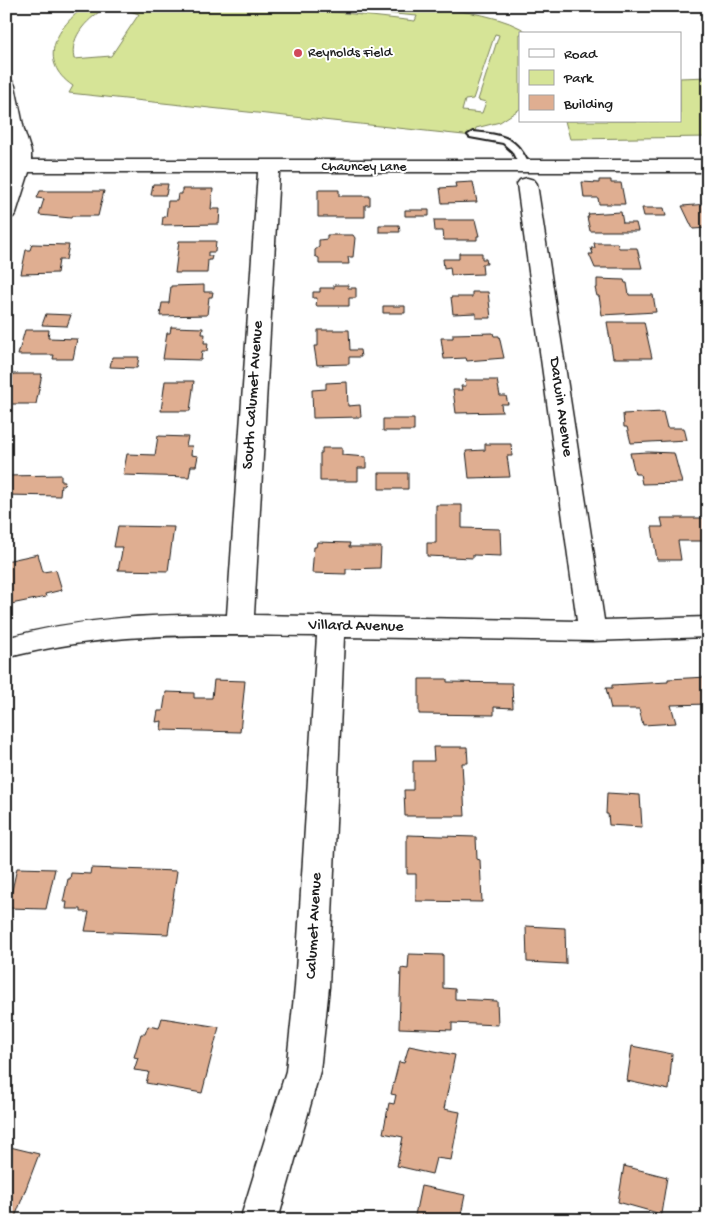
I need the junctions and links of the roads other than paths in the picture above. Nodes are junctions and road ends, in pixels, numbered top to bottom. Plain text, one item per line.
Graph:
1 (6, 86) edge
2 (473, 135) dead end
3 (21, 166) junction
4 (269, 166) junction
5 (708, 166) edge
6 (526, 176) junction
7 (6, 213) edge
8 (240, 625) junction
9 (331, 626) junction
10 (708, 627) edge
11 (592, 631) junction
12 (6, 648) edge
13 (258, 1220) edge

1 - 3 street
2 - 6 lane
3 - 4 street, Chauncey Lane
3 - 7 street
4 - 6 street, Chauncey Lane
4 - 8 street, South Calumet Avenue
5 - 6 street, Chauncey Lane
6 - 11 street, Darwin Avenue
8 - 9 street, Villard Avenue
8 - 12 street, Villard Avenue
9 - 11 street, Villard Avenue
9 - 13 street, Calumet Avenue
10 - 11 street, Villard Avenue

